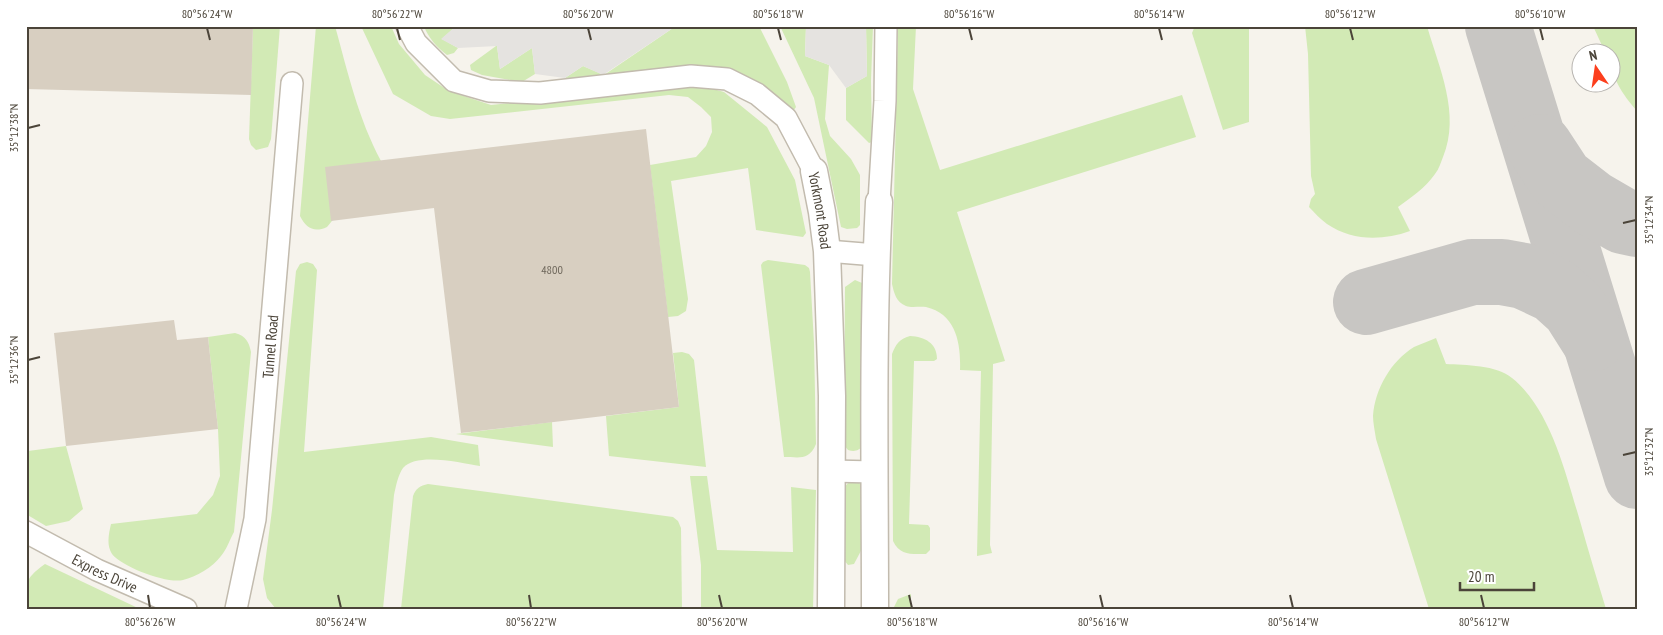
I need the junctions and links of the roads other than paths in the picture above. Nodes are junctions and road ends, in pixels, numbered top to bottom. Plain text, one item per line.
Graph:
1 (407, 26) edge
2 (886, 26) edge
3 (292, 83) dead end
4 (814, 171) joint
5 (879, 202) joint
6 (827, 251) junction
7 (876, 255) junction
8 (831, 471) junction
9 (874, 472) junction
10 (26, 532) edge
11 (186, 609) edge
12 (236, 609) edge
13 (831, 609) edge
14 (875, 609) edge

1 - 4 street, Yorkmont Road
2 - 5 street
3 - 12 street, Tunnel Road
4 - 6 street, Yorkmont Road
5 - 7 street
6 - 7 street
6 - 8 street, Yorkmont Road
7 - 9 street
8 - 9 street
8 - 13 street, Yorkmont Road
9 - 14 street
10 - 11 street, Express Drive

